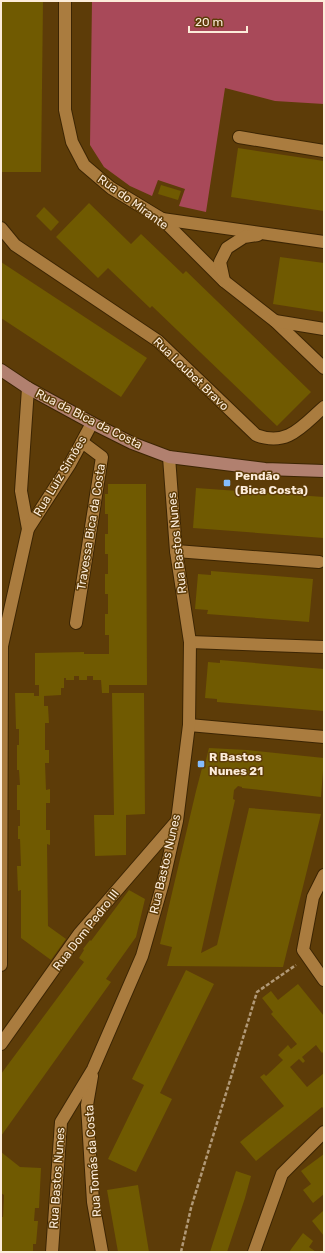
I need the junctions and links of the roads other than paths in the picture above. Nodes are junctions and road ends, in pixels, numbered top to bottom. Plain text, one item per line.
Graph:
1 (65, 1) edge
2 (239, 137) dead end
3 (324, 151) edge
4 (162, 219) junction
5 (1, 228) edge
6 (268, 233) junction
7 (324, 242) edge
8 (224, 281) junction
9 (275, 322) junction
10 (324, 329) edge
11 (324, 368) edge
12 (1, 370) edge
13 (28, 388) junction
14 (324, 407) edge
15 (92, 423) junction
16 (82, 442) junction
17 (169, 458) junction
18 (324, 471) edge
19 (21, 491) junction
20 (44, 503) junction
21 (28, 529) junction
22 (176, 551) junction
23 (319, 562) dead end
24 (76, 623) dead end
25 (190, 642) junction
26 (1, 646) edge
27 (324, 647) edge
28 (189, 725) junction
29 (324, 737) edge
30 (1, 818) edge
31 (177, 821) junction
32 (324, 875) edge
33 (1, 965) edge
34 (324, 980) edge
35 (1, 1044) edge
36 (93, 1069) junction
37 (324, 1132) edge
38 (52, 1252) edge
39 (102, 1252) edge
40 (254, 1252) edge

1 - 4 street, Rua do Mirante
2 - 3 street
4 - 6 street
4 - 8 street, Rua do Mirante
5 - 14 street, Rua Loubet Bravo
6 - 7 street
6 - 8 street
8 - 9 street, Rua do Mirante
9 - 10 street
9 - 11 street, Rua do Mirante
12 - 13 street, Rua da Bica da Costa
13 - 15 street, Rua da Bica da Costa
13 - 19 street, Rua Luiz Simões
15 - 16 street, Rua Luiz Simões
15 - 17 street, Rua da Bica da Costa
16 - 20 street, Rua Luiz Simões
16 - 24 street, Travessa Bica da Costa
17 - 18 street, Rua da Bica da Costa
17 - 22 street, Rua Bastos Nunes
19 - 20 street
19 - 21 street, Rua Luiz Simões
20 - 21 street, Rua Luiz Simões
21 - 26 street, Rua Luiz Simões
22 - 23 street
22 - 25 street, Rua Bastos Nunes
25 - 27 street
25 - 28 street, Rua Bastos Nunes
26 - 30 street, Rua Luiz Simões
28 - 29 street
28 - 31 street, Rua Bastos Nunes
30 - 33 street, Rua Luiz Simões
31 - 35 street, Rua Dom Pedro III
31 - 36 street, Rua Bastos Nunes
32 - 34 street
36 - 38 street, Rua Bastos Nunes
36 - 39 street, Rua Tomás da Costa
37 - 40 street

